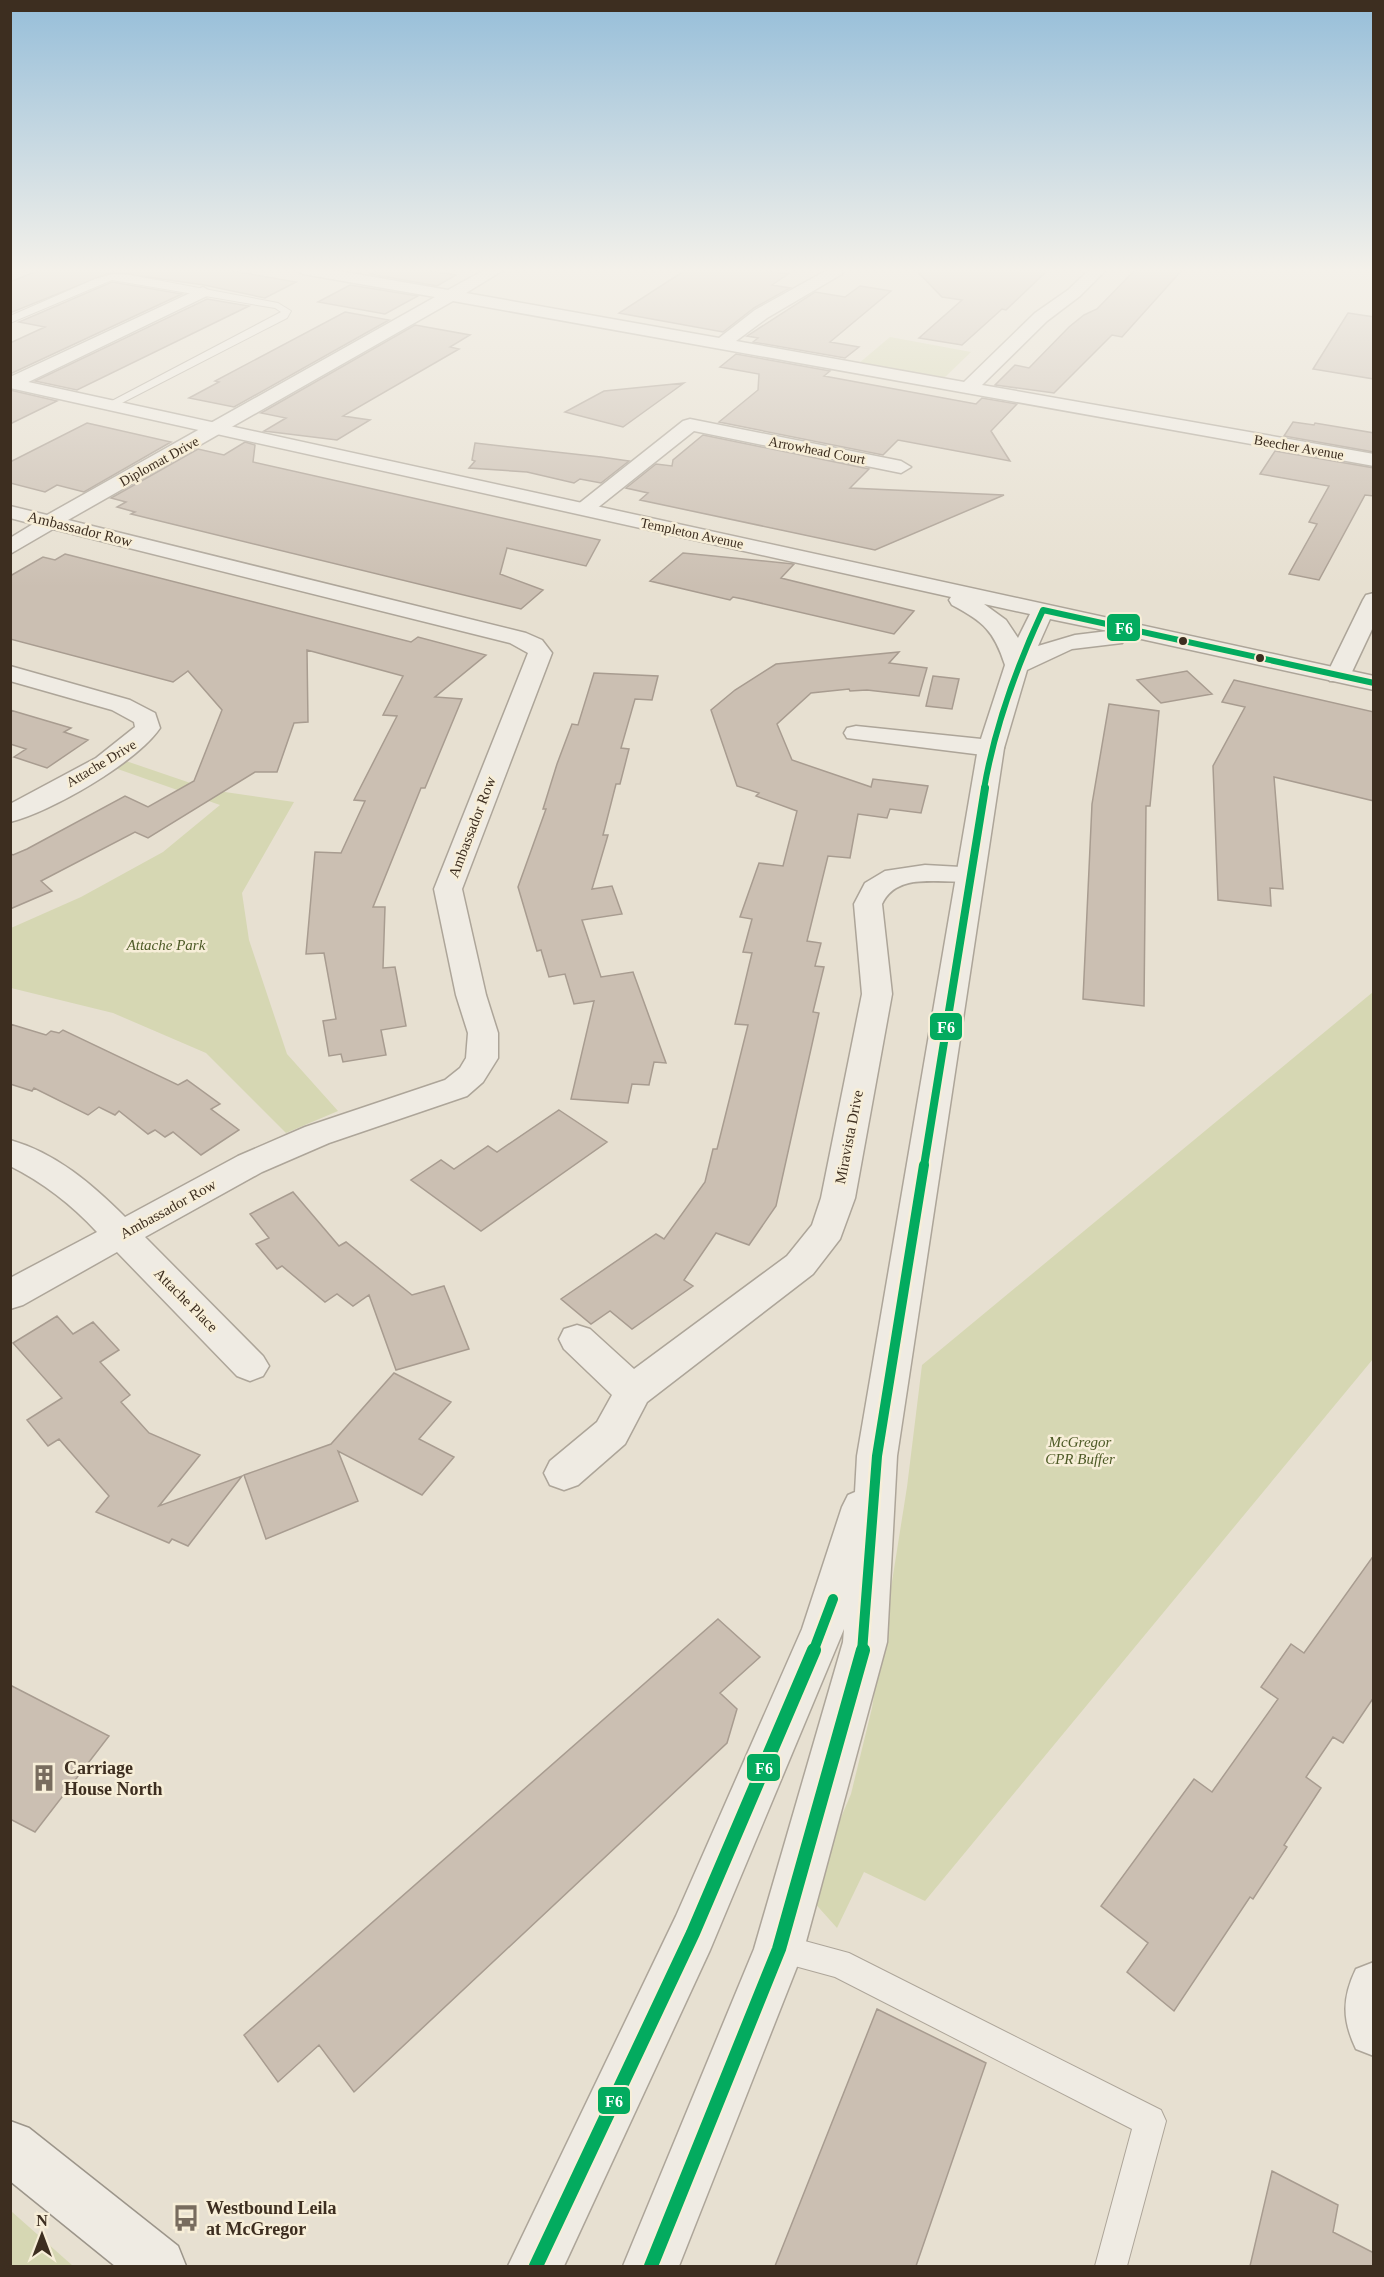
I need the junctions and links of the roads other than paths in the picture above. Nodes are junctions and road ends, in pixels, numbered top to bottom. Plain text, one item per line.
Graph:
1 (27, 375) edge
2 (169, 375) edge
3 (311, 375) edge
4 (897, 375) edge
5 (981, 375) edge
6 (11, 383) edge
7 (968, 388) junction
8 (112, 405) junction
9 (218, 429) junction
10 (1374, 460) edge
11 (901, 466) dead end
12 (584, 509) junction
13 (10, 512) edge
14 (50, 522) junction
15 (10, 548) edge
16 (933, 586) junction
17 (1374, 600) edge
18 (1042, 610) junction
19 (1179, 640) junction
20 (1017, 665) junction
21 (10, 673) edge
22 (1338, 676) junction
23 (1374, 683) edge
24 (856, 733) dead end
25 (991, 748) junction
26 (10, 814) edge
27 (969, 874) junction
28 (10, 1151) edge
29 (121, 1235) junction
30 (10, 1295) edge
31 (577, 1339) dead end
32 (250, 1366) dead end
33 (633, 1390) junction
34 (877, 1456) junction
35 (564, 1473) dead end
36 (779, 1949) junction
37 (10, 2147) edge
38 (158, 2266) edge
39 (536, 2266) edge
40 (651, 2266) edge
41 (1111, 2266) edge

1 - 6 street
2 - 8 lane
3 - 9 street, Diplomat Drive
4 - 7 street, Beecher Avenue
5 - 7 street
6 - 8 street, Templeton Avenue
7 - 10 street, Beecher Avenue
8 - 9 street, Templeton Avenue
9 - 12 street, Templeton Avenue
9 - 14 street, Diplomat Drive
11 - 12 street, Arrowhead Court
12 - 16 street, Templeton Avenue
13 - 14 street, Ambassador Row
14 - 15 street, Diplomat Drive
14 - 29 street, Ambassador Row
16 - 18 street, Templeton Avenue
16 - 20 street
17 - 22 street
18 - 19 street, Templeton Avenue
18 - 20 street
19 - 20 street
19 - 22 street, Templeton Avenue
20 - 25 street
21 - 26 street, Attache Drive
22 - 23 street, Templeton Avenue
24 - 25 street
25 - 27 street
27 - 33 street, Miravista Drive
27 - 34 street
28 - 29 street
29 - 30 street, Ambassador Row
29 - 32 street, Attache Place
31 - 33 street
33 - 35 street, Miravista Drive
34 - 36 street
34 - 39 street
36 - 40 street
36 - 41 lane
37 - 38 street

